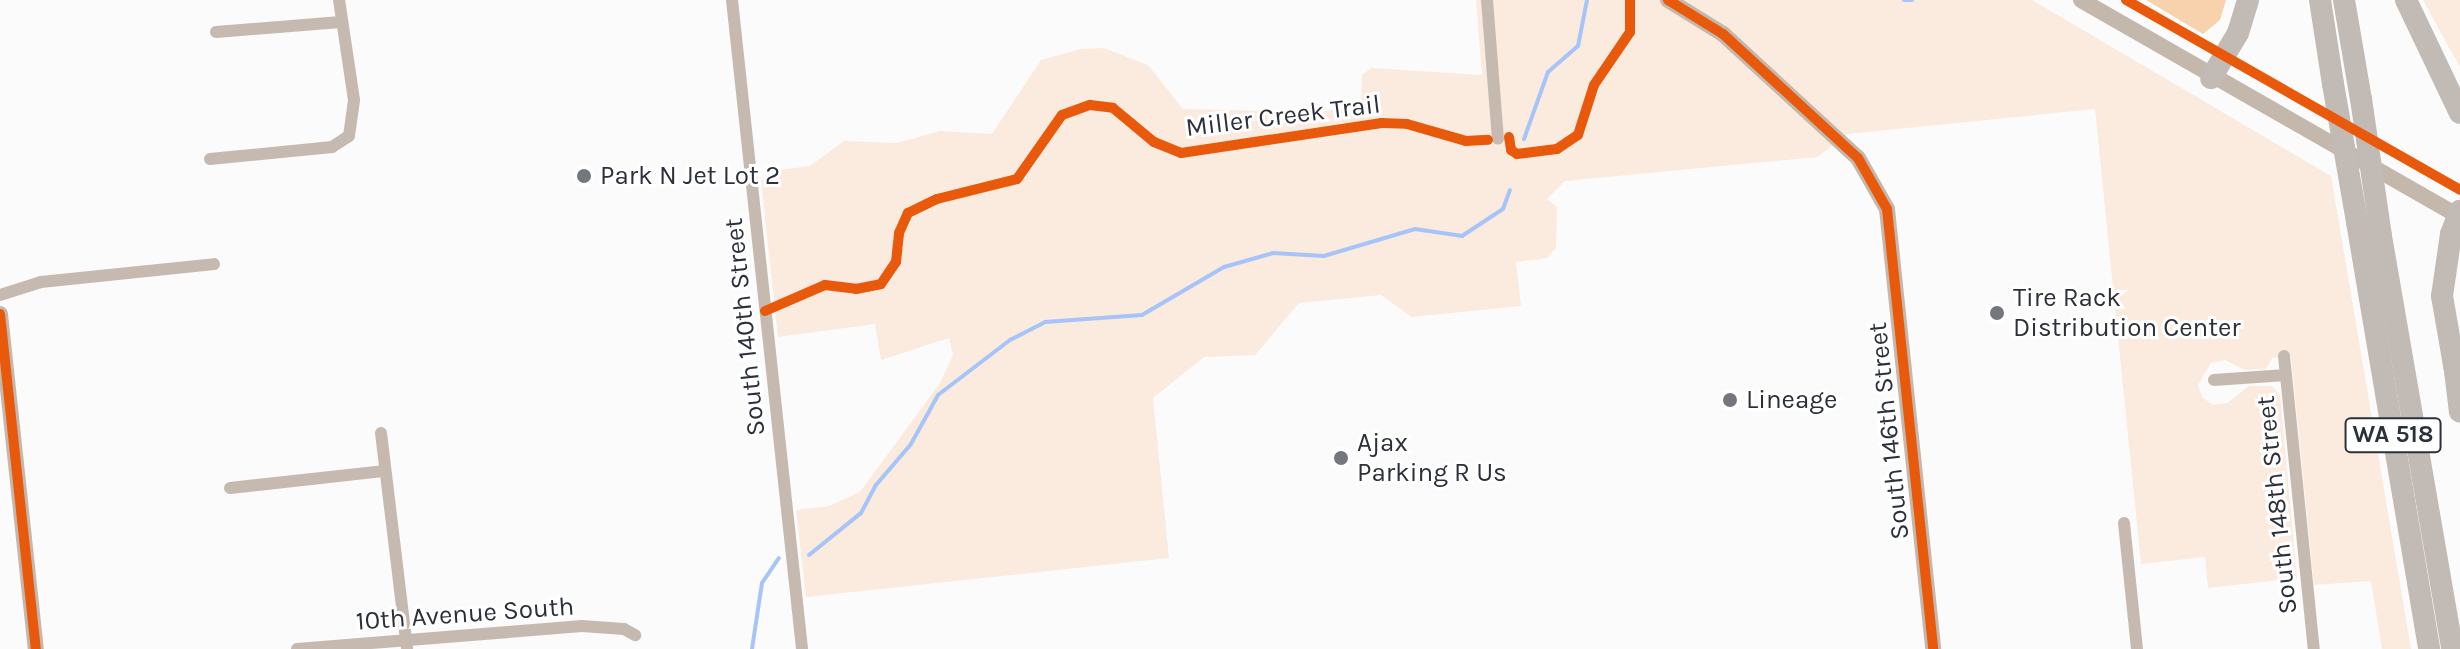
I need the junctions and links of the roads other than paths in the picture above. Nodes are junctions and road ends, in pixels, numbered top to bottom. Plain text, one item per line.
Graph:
1 (339, 0) edge
2 (732, 0) edge
3 (1487, 0) edge
4 (1668, 0) edge
5 (2081, 0) edge
6 (2248, 0) edge
7 (2320, 0) edge
8 (2344, 0) edge
9 (2406, 0) edge
10 (341, 22) junction
11 (216, 32) dead end
12 (2211, 78) junction
13 (2460, 113) edge
14 (1498, 139) dead end
15 (210, 159) dead end
16 (2459, 214) edge
17 (214, 264) dead end
18 (2460, 265) edge
19 (0, 295) edge
20 (0, 314) edge
21 (2284, 356) dead end
22 (2286, 375) junction
23 (2456, 377) junction
24 (2214, 380) dead end
25 (2460, 412) edge
26 (381, 433) dead end
27 (385, 471) junction
28 (230, 488) dead end
29 (2124, 523) dead end
30 (635, 635) dead end
31 (406, 644) edge
32 (36, 649) edge
33 (297, 649) edge
34 (802, 649) edge
35 (1933, 649) edge
36 (2137, 649) edge
37 (2314, 649) edge
38 (2429, 649) edge
39 (2452, 649) edge

1 - 10 street
2 - 34 street, South 140th Street
3 - 14 street
4 - 35 street, South 146th Street
5 - 12 street
6 - 12 highway
7 - 38 highway, WA 518, bridge
8 - 39 highway, WA 518, bridge
9 - 13 highway
10 - 11 street
10 - 15 street
12 - 16 street
16 - 23 highway
17 - 19 street
18 - 23 highway
20 - 32 street
21 - 22 street, South 148th Street
22 - 24 street
22 - 37 street, South 148th Street
23 - 25 highway
26 - 27 street
27 - 28 street
27 - 31 street
29 - 36 street
30 - 31 street, 10th Avenue South
31 - 33 street, 10th Avenue South

